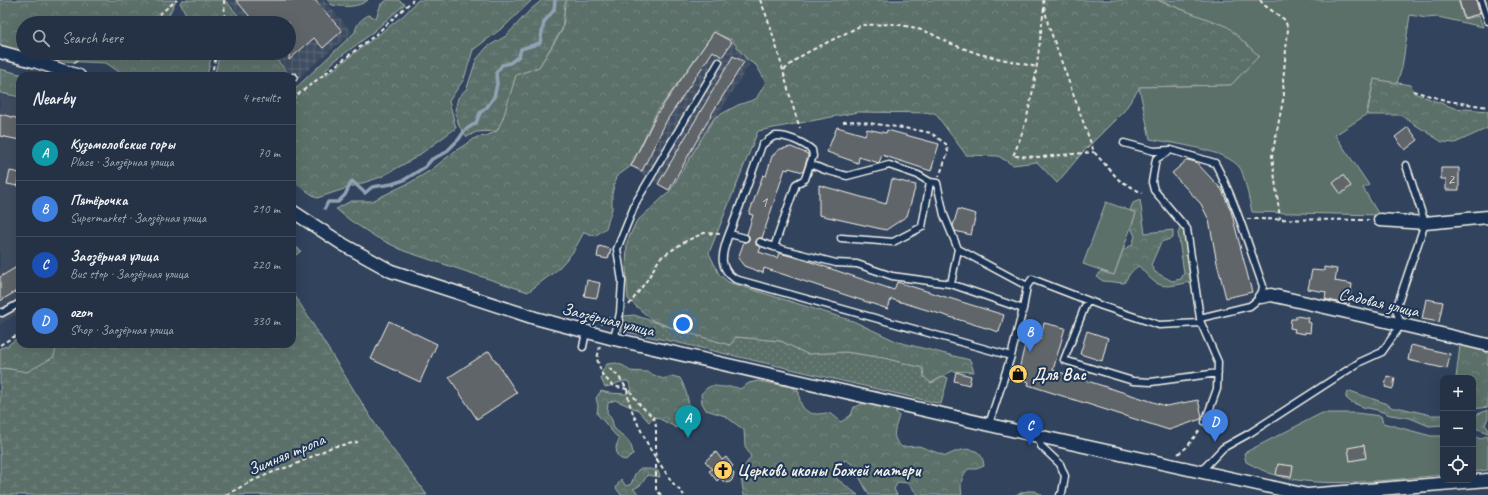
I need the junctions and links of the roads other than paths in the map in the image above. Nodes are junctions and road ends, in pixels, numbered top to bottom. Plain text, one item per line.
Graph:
1 (1481, 0) edge
2 (1488, 20) edge
3 (0, 52) edge
4 (16, 56) edge
5 (30, 60) edge
6 (719, 62) dead end
7 (67, 72) edge
8 (1124, 143) dead end
9 (1171, 150) junction
10 (810, 164) junction
11 (1406, 165) dead end
12 (930, 182) junction
13 (296, 215) edge
14 (1488, 217) edge
15 (1380, 220) road end
16 (1425, 223) junction
17 (730, 234) junction
18 (745, 238) dead end
19 (841, 238) dead end
20 (760, 242) dead end
21 (774, 248) junction
22 (958, 249) junction
23 (951, 284) junction
24 (1027, 286) junction
25 (1261, 296) junction
26 (1087, 301) junction
27 (16, 305) edge
28 (1023, 309) junction
29 (0, 312) edge
30 (1201, 321) junction
31 (1400, 325) junction
32 (586, 332) junction
33 (614, 339) junction
34 (1488, 345) edge
35 (584, 347) dead end
36 (1011, 356) junction
37 (1218, 372) junction
38 (1205, 422) road end
39 (989, 424) junction
40 (1038, 436) junction
41 (1203, 472) junction
42 (1488, 480) edge
43 (1060, 495) edge
44 (1308, 495) edge

1 - 2 lane
3 - 4 street
5 - 7 street
6 - 33 lane
8 - 9 lane
9 - 25 lane
9 - 30 lane
10 - 12 lane
10 - 17 lane
10 - 21 lane
11 - 16 lane
12 - 19 lane
12 - 22 lane
13 - 32 street, Заозёрная улица
14 - 16 street
15 - 16 street
16 - 31 lane
17 - 18 lane
17 - 36 lane
20 - 21 lane
21 - 23 lane
22 - 23 lane
22 - 24 lane
23 - 28 lane
24 - 26 lane
24 - 28 lane
25 - 30 lane
25 - 31 street, Садовая улица
26 - 30 lane
26 - 37 lane
27 - 29 lane
28 - 36 lane
30 - 37 lane
31 - 34 street, Садовая улица
31 - 41 lane
32 - 33 street, Заозёрная улица
32 - 35 lane
33 - 39 street, Заозёрная улица
36 - 39 lane
37 - 38 lane
39 - 40 street, Заозёрная улица
40 - 41 street, Заозёрная улица
40 - 43 lane
41 - 44 street, Заозёрная улица
42 - 44 street, Заозёрная улица

